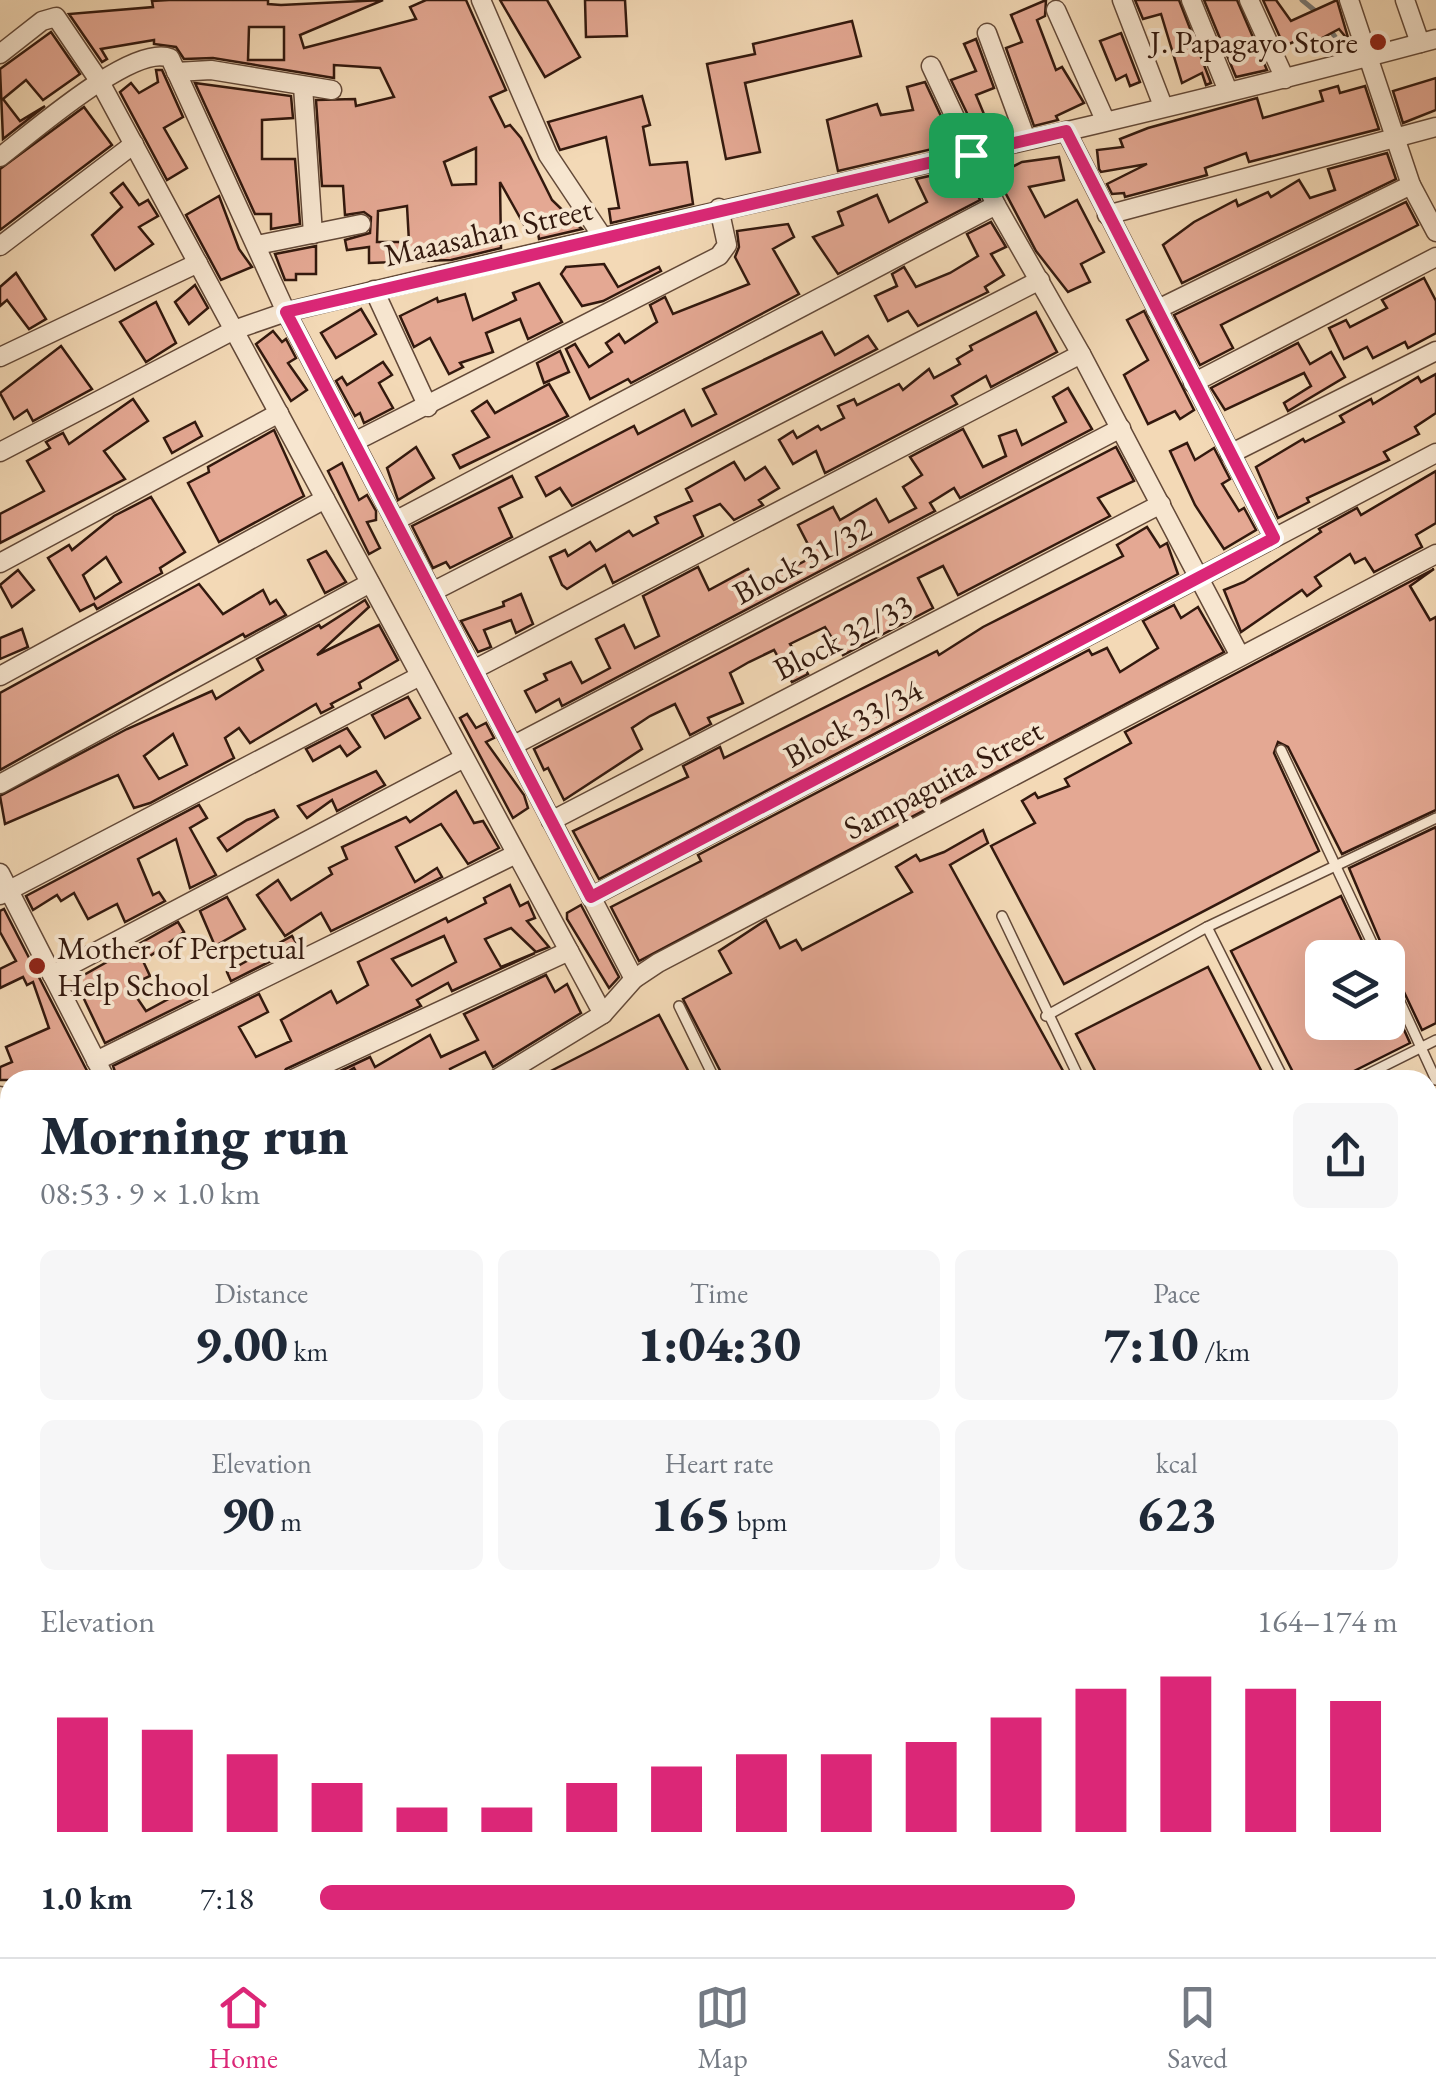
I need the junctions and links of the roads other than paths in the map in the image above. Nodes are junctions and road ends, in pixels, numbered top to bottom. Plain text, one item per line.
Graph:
1 (481, 0) edge
2 (1122, 0) edge
3 (1191, 0) edge
4 (1249, 0) edge
5 (1349, 0) edge
6 (1406, 0) edge
7 (1056, 10) dead end
8 (988, 34) dead end
9 (1428, 41) edge
10 (0, 54) edge
11 (1371, 61) junction
12 (173, 65) junction
13 (932, 66) dead end
14 (1284, 80) junction
15 (100, 82) junction
16 (303, 86) junction
17 (332, 90) dead end
18 (1228, 91) junction
19 (1163, 106) junction
20 (1104, 120) junction
21 (1436, 127) edge
22 (1066, 131) junction
23 (1394, 136) junction
24 (1026, 139) junction
25 (134, 144) junction
26 (0, 157) edge
27 (975, 163) junction
28 (1411, 184) junction
29 (996, 205) junction
30 (719, 208) junction
31 (1107, 215) junction
32 (362, 224) dead end
33 (1436, 232) edge
34 (313, 234) junction
35 (602, 236) junction
36 (0, 246) edge
37 (257, 246) junction
38 (1436, 257) edge
39 (198, 263) junction
40 (1040, 280) junction
41 (374, 290) junction
42 (1156, 310) junction
43 (286, 312) junction
44 (234, 330) junction
45 (1436, 351) edge
46 (1081, 354) junction
47 (0, 357) edge
48 (1193, 383) junction
49 (428, 407) junction
50 (279, 413) junction
51 (1121, 428) junction
52 (354, 442) junction
53 (0, 452) edge
54 (1436, 453) edge
55 (1230, 454) junction
56 (325, 499) junction
57 (1161, 504) junction
58 (396, 521) junction
59 (1274, 538) junction
60 (1436, 554) edge
61 (0, 563) edge
62 (1200, 580) junction
63 (370, 583) junction
64 (432, 592) junction
65 (1240, 656) junction
66 (473, 670) junction
67 (0, 676) edge
68 (420, 676) junction
69 (512, 746) junction
70 (1281, 750) dead end
71 (464, 758) junction
72 (0, 784) edge
73 (1436, 818) edge
74 (551, 821) junction
75 (516, 854) junction
76 (1338, 866) junction
77 (3, 886) edge
78 (591, 897) junction
79 (1002, 916) dead end
80 (1207, 928) junction
81 (1371, 940) edge
82 (569, 951) junction
83 (52, 975) junction
84 (634, 979) junction
85 (680, 1006) dead end
86 (603, 1014) junction
87 (1405, 1014) edge
88 (1046, 1016) junction
89 (1436, 1040) edge
90 (1420, 1048) junction
91 (96, 1061) junction
92 (101, 1070) edge
93 (313, 1070) edge
94 (511, 1070) edge
95 (710, 1070) edge
96 (1075, 1070) edge
97 (1279, 1070) edge
98 (1376, 1070) edge
99 (1431, 1070) edge

1 - 35 street
2 - 19 street
3 - 18 street
4 - 14 street
5 - 11 street
6 - 9 street
7 - 20 street
8 - 24 street
9 - 11 street, Maaasahan Street
10 - 15 street
11 - 14 street, Maaasahan Street
11 - 23 street
12 - 15 street
12 - 16 street
12 - 37 street
13 - 27 street
14 - 18 street, Maaasahan Street
15 - 25 street
15 - 26 street
16 - 17 street
16 - 34 street
18 - 19 street, Maaasahan Street
19 - 20 street, Maaasahan Street
20 - 22 street, Maaasahan Street
21 - 23 street
22 - 24 street, Maaasahan Street
22 - 31 street
23 - 28 street
23 - 31 street
24 - 27 street, Maaasahan Street
25 - 36 street
25 - 39 street
27 - 29 street
27 - 30 street, Maaasahan Street
28 - 33 street
28 - 42 street
29 - 40 street
29 - 58 street
30 - 35 street, Maaasahan Street
30 - 49 street
31 - 42 street
32 - 34 street
34 - 37 street
35 - 41 street, Maaasahan Street
37 - 43 street
38 - 48 street
39 - 44 street
39 - 47 street
40 - 46 street
40 - 64 street
41 - 43 street, Maaasahan Street
41 - 49 street
42 - 48 street
43 - 44 street, Maaasahan Street
43 - 52 street
44 - 50 street
44 - 53 street, Maaasahan Street
45 - 55 street
46 - 51 street
46 - 66 street
48 - 55 street
49 - 52 street
50 - 56 street
50 - 61 street
51 - 57 street
51 - 69 street, Block 31/32
52 - 58 street
54 - 59 street
55 - 59 street
56 - 63 street
56 - 67 street
57 - 62 street
57 - 74 street, Block 32/33
58 - 64 street
59 - 62 street
60 - 65 street, Sampaguita Street
62 - 65 street
62 - 78 street, Block 33/34
63 - 68 street
63 - 72 street
64 - 66 street
65 - 84 street, Sampaguita Street
66 - 69 street
68 - 71 street
68 - 77 street
69 - 74 street
70 - 76 lane
71 - 75 street
71 - 83 street
73 - 76 lane
74 - 78 street
75 - 82 street
75 - 91 street
76 - 80 lane
76 - 81 lane
77 - 83 street
78 - 84 street
79 - 88 lane
80 - 88 lane
80 - 97 lane
82 - 86 street
82 - 93 street
83 - 91 street
84 - 86 street, Sampaguita Street
85 - 95 lane
86 - 94 street, Sampaguita Street
87 - 90 lane
88 - 96 lane
89 - 90 lane
90 - 98 lane
90 - 99 lane
91 - 92 street

